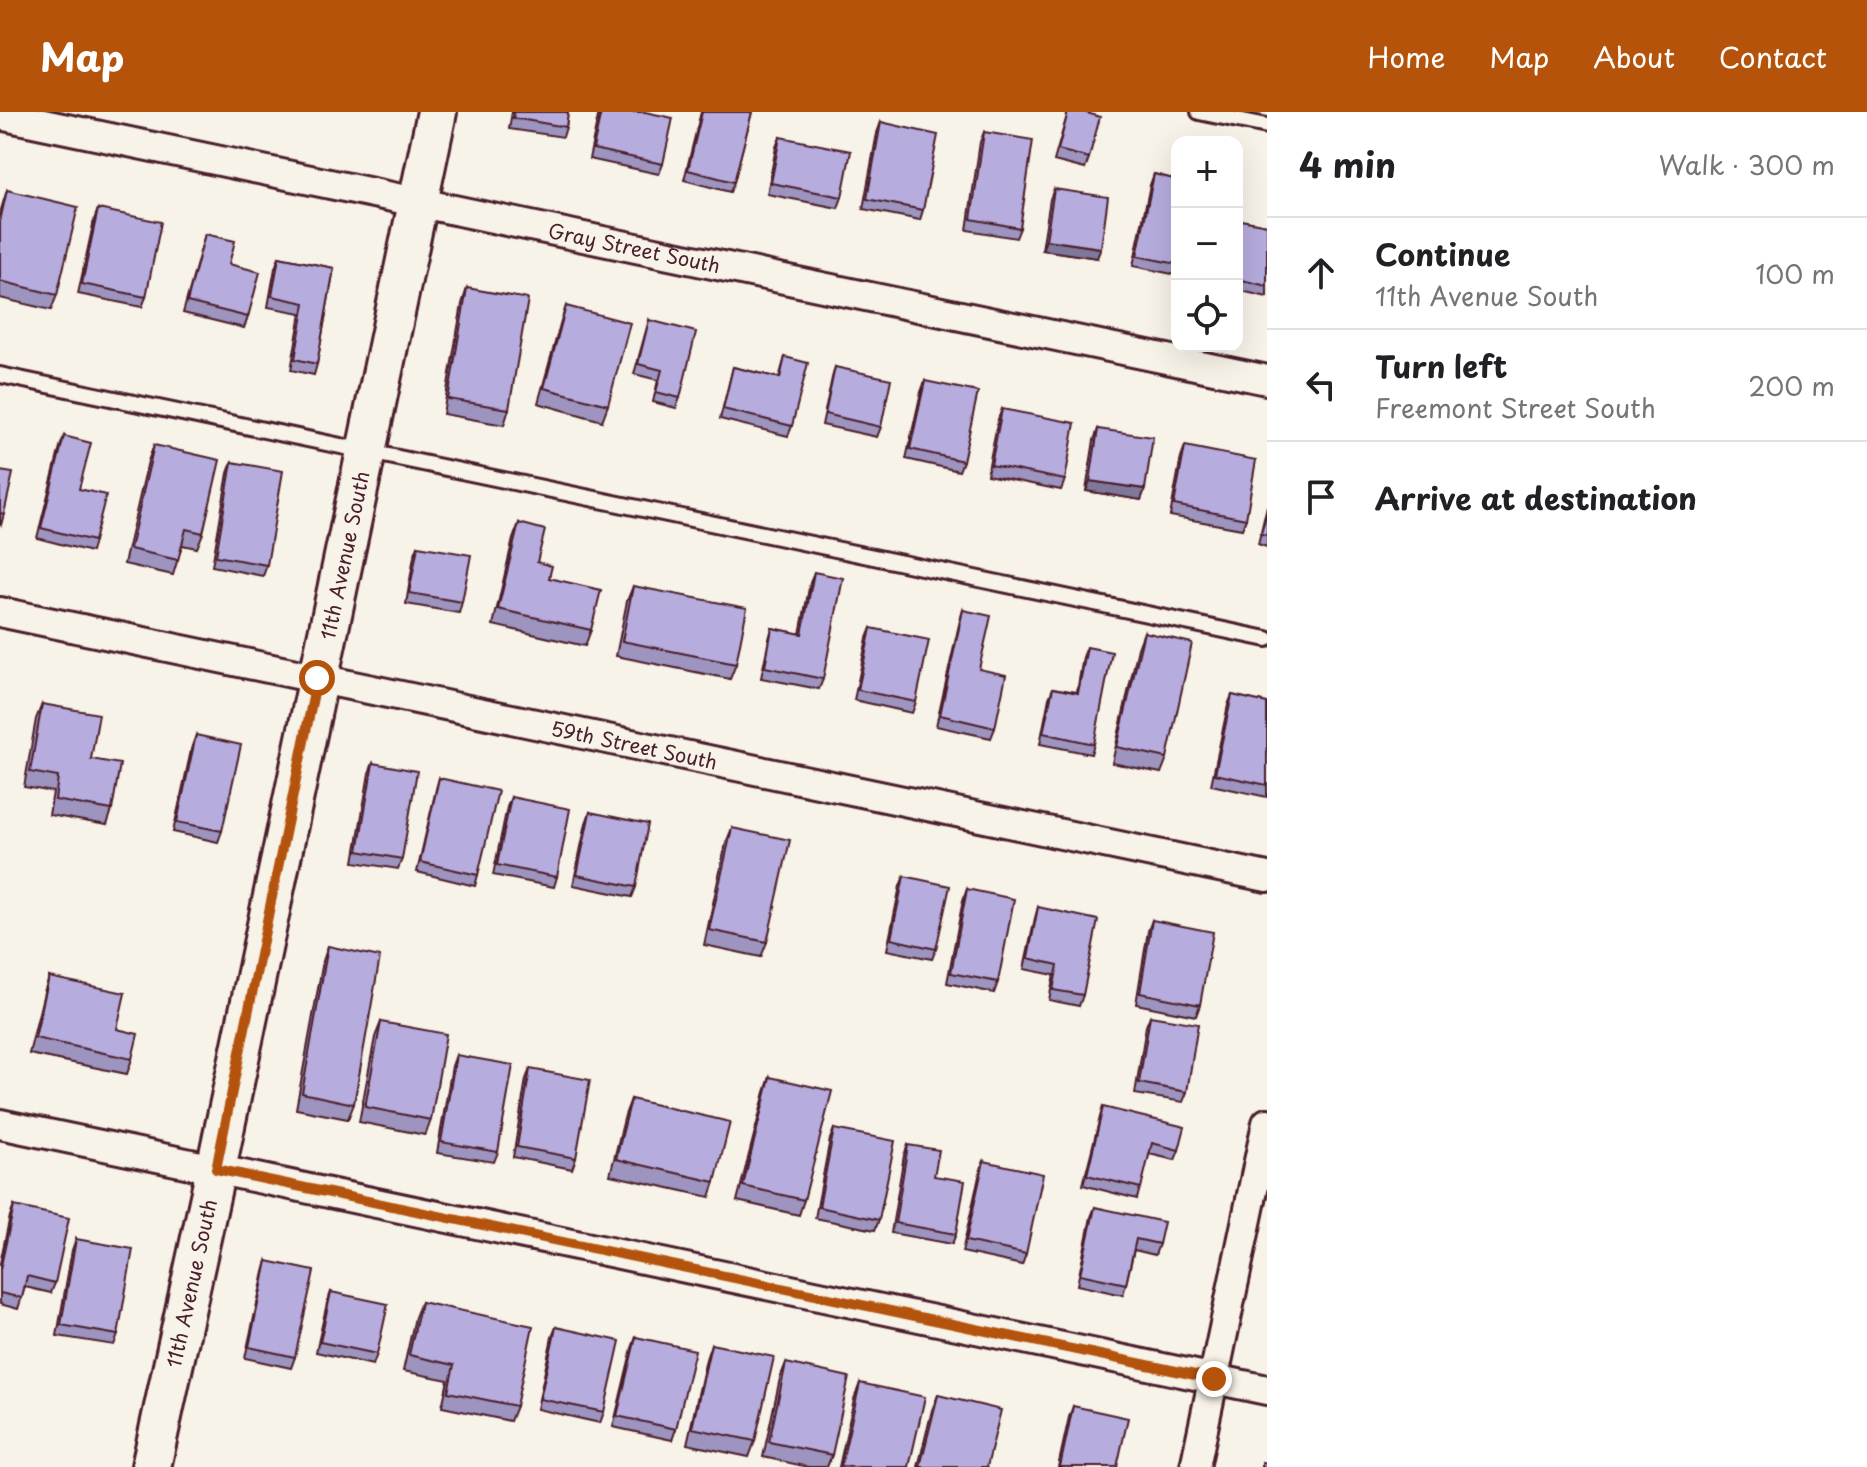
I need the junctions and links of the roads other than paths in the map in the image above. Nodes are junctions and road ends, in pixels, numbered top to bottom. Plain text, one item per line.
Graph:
1 (437, 112) edge
2 (1199, 112) edge
3 (0, 115) edge
4 (1267, 126) edge
5 (419, 202) junction
6 (0, 375) edge
7 (1267, 380) edge
8 (366, 452) junction
9 (0, 612) edge
10 (1267, 639) edge
11 (317, 678) junction
12 (1267, 877) edge
13 (1267, 1123) edge
14 (0, 1124) edge
15 (216, 1169) junction
16 (1214, 1379) junction
17 (1267, 1390) edge
18 (151, 1467) edge
19 (1195, 1467) edge

1 - 5 street, 11th Avenue South
2 - 4 lane
3 - 5 street, Gray Street South
5 - 7 street, Gray Street South
5 - 8 street, 11th Avenue South
6 - 8 lane
8 - 10 lane
8 - 11 street, 11th Avenue South
9 - 11 street, 59th Street South
11 - 12 street, 59th Street South
11 - 15 street, 11th Avenue South
13 - 16 street
14 - 15 street
15 - 16 street
15 - 18 street, 11th Avenue South
16 - 17 street
16 - 19 street

